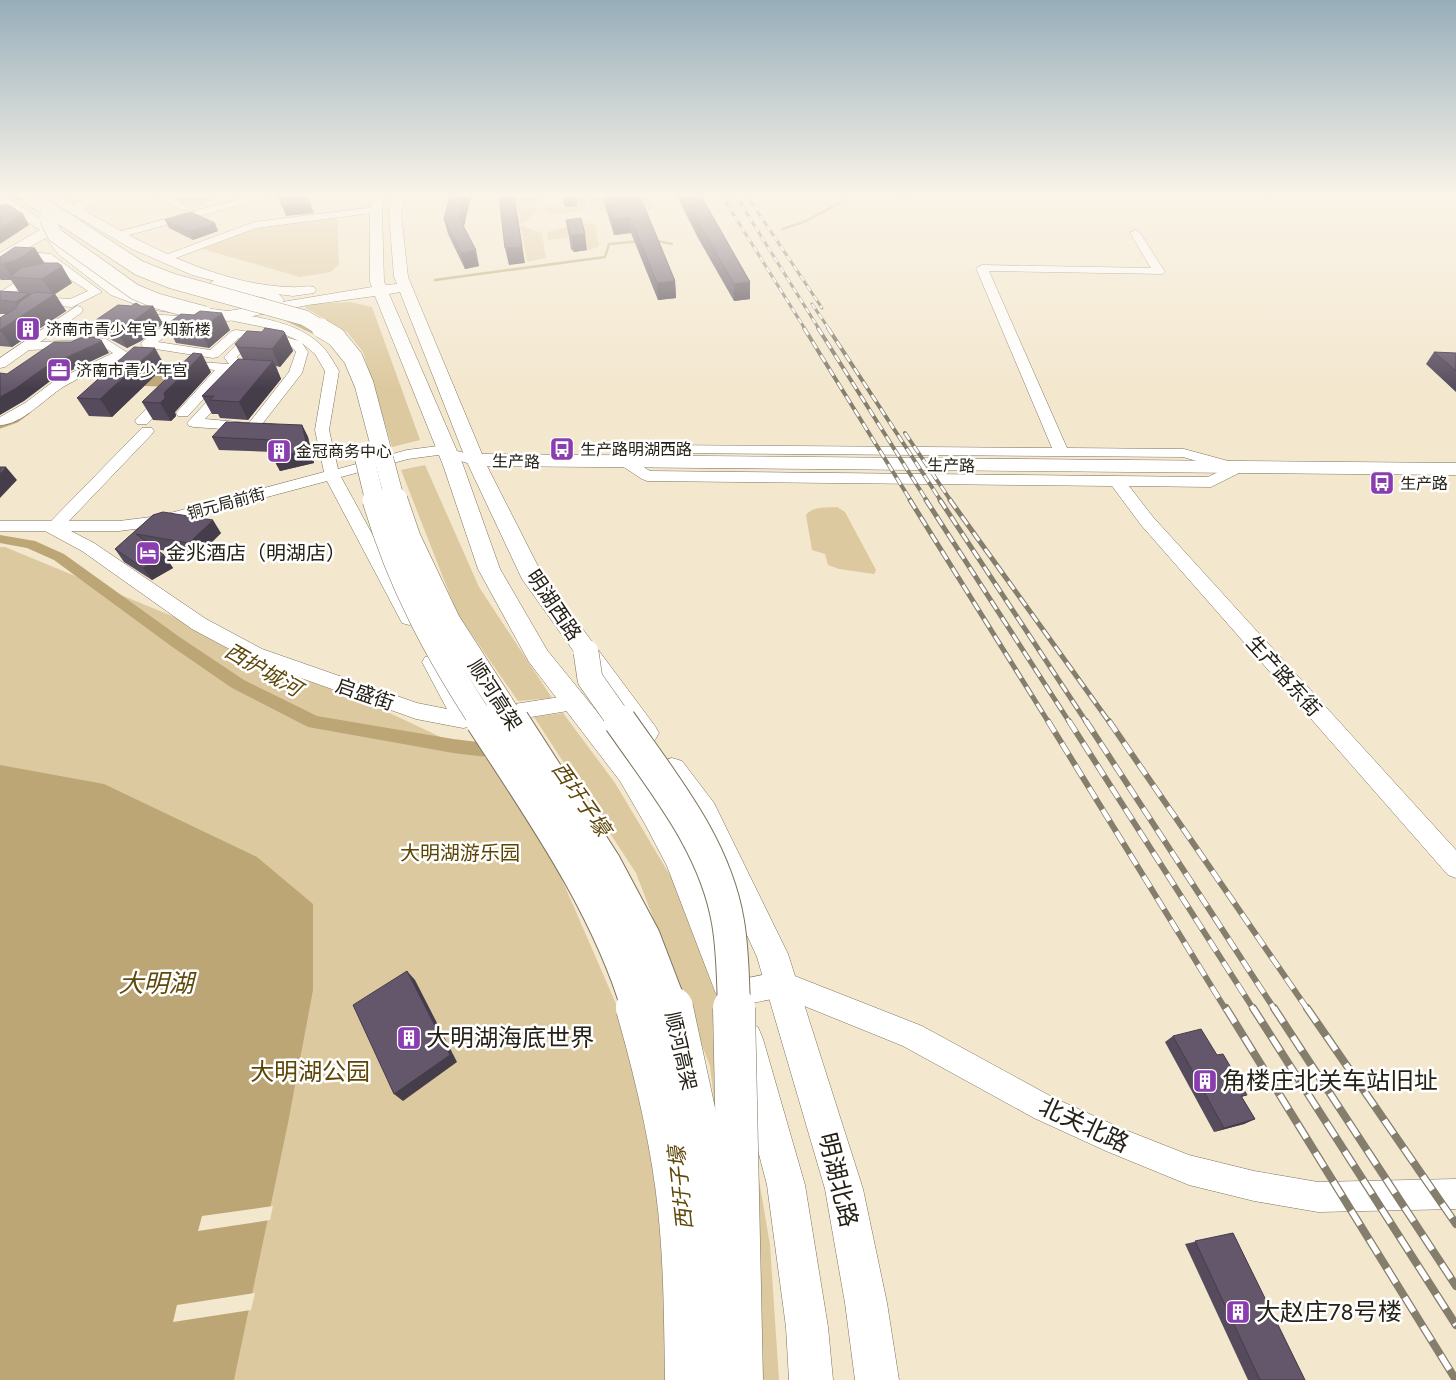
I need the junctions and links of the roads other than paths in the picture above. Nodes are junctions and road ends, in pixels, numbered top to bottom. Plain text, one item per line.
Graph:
1 (60, 260) edge
2 (90, 260) edge
3 (109, 260) edge
4 (127, 260) edge
5 (138, 260) edge
6 (168, 260) edge
7 (378, 260) edge
8 (400, 260) edge
9 (1152, 260) edge
10 (63, 262) junction
11 (48, 272) edge
12 (0, 281) edge
13 (21, 282) junction
14 (403, 282) junction
15 (212, 284) junction
16 (253, 287) junction
17 (379, 287) junction
18 (103, 290) junction
19 (274, 295) junction
20 (0, 297) edge
21 (77, 310) dead end
22 (246, 313) junction
23 (205, 314) junction
24 (228, 316) junction
25 (151, 317) edge
26 (264, 322) junction
27 (41, 335) junction
28 (251, 336) junction
29 (59, 345) junction
30 (26, 346) junction
31 (131, 354) junction
32 (213, 354) junction
33 (230, 357) junction
34 (0, 364) edge
35 (243, 371) junction
36 (294, 373) junction
37 (177, 386) edge
38 (183, 414) dead end
39 (0, 420) edge
40 (253, 427) junction
41 (277, 428) edge
42 (448, 451) junction
43 (1061, 452) junction
44 (475, 460) junction
45 (624, 462) junction
46 (1238, 468) junction
47 (1456, 469) edge
48 (332, 475) junction
49 (1116, 481) junction
50 (151, 522) junction
51 (51, 525) junction
52 (0, 526) edge
53 (108, 562) junction
54 (586, 652) junction
55 (574, 702) junction
56 (463, 720) junction
57 (1456, 867) edge
58 (782, 984) junction
59 (733, 994) junction
60 (1456, 1194) edge
61 (686, 1380) edge
62 (716, 1380) edge
63 (742, 1380) edge
64 (811, 1380) edge
65 (877, 1380) edge

1 - 10 main road
2 - 23 highway, bridge
3 - 61 highway, 顺河高架, bridge
4 - 62 highway, 顺河高架, bridge
5 - 15 highway, bridge
6 - 16 main road
7 - 17 main road, 明湖西路
8 - 14 main road, 明湖西路
9 - 43 street
10 - 11 street
10 - 13 street
10 - 18 main road
10 - 18 street
12 - 13 street
13 - 20 street
14 - 17 main road
14 - 44 main road, 明湖西路
15 - 16 highway
15 - 19 highway
16 - 19 main road
17 - 19 main road
17 - 22 main road
17 - 42 main road, 明湖西路
18 - 20 street
18 - 23 main road
19 - 22 main road
21 - 27 street
22 - 24 main road
23 - 24 main road
24 - 26 street
25 - 32 street
26 - 28 street
26 - 48 street
27 - 29 street
27 - 30 street
28 - 32 street
28 - 33 street
28 - 36 street
29 - 30 street
29 - 31 street
30 - 34 street
31 - 38 street
31 - 39 street
32 - 33 street
33 - 35 street
35 - 36 street
35 - 40 street
36 - 40 street
37 - 51 street
40 - 41 street
42 - 44 street, 生产路
42 - 48 street, 铜元局前街, bridge
42 - 55 main road, 明湖西路
43 - 45 street
43 - 46 street
44 - 45 main road, 生产路
44 - 54 main road, 明湖西路
45 - 46 main road, 生产路
45 - 49 street
46 - 47 main road, 生产路
46 - 49 street
48 - 50 street, 铜元局前街
48 - 56 street
49 - 57 street, 生产路东街
50 - 51 street, 铜元局前街
50 - 53 street
51 - 52 street, 铜元局前街
51 - 53 street, 启盛街
53 - 56 street, 启盛街
54 - 58 main road, 明湖西路
54 - 63 highway, bridge
55 - 56 street, 启盛街, bridge
55 - 59 main road, 明湖西路
58 - 59 street
58 - 60 street, 北关北路
58 - 65 main road, 明湖北路
59 - 64 main road

